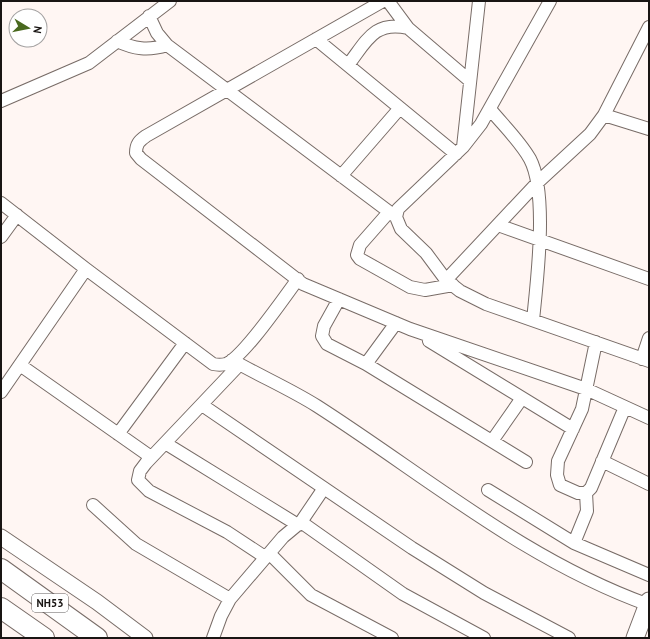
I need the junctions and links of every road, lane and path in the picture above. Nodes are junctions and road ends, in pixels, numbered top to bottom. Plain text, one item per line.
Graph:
1 (170, 1) edge
2 (383, 1) edge
3 (388, 1) edge
4 (479, 1) edge
5 (550, 1) edge
6 (150, 16) junction
7 (649, 27) edge
8 (408, 28) junction
9 (316, 39) junction
10 (117, 41) junction
11 (167, 46) junction
12 (348, 65) junction
13 (470, 81) junction
14 (224, 90) junction
15 (1, 101) edge
16 (400, 108) junction
17 (490, 109) junction
18 (604, 115) junction
19 (649, 129) edge
20 (460, 150) junction
21 (340, 176) junction
22 (538, 182) junction
23 (1, 203) edge
24 (392, 214) junction
25 (17, 215) junction
26 (498, 225) junction
27 (1, 237) edge
28 (539, 238) junction
29 (86, 269) junction
30 (298, 279) junction
31 (649, 279) edge
32 (449, 282) junction
33 (339, 299) junction
34 (533, 320) junction
35 (396, 323) junction
36 (410, 328) junction
37 (649, 338) edge
38 (596, 342) junction
39 (185, 343) junction
40 (646, 360) edge
41 (235, 362) junction
42 (366, 364) junction
43 (20, 365) junction
44 (586, 389) junction
45 (1, 392) edge
46 (522, 398) junction
47 (202, 405) junction
48 (625, 407) junction
49 (649, 418) edge
50 (573, 430) junction
51 (118, 434) junction
52 (492, 441) junction
53 (166, 443) junction
54 (152, 457) junction
55 (602, 461) junction
56 (526, 462) dead end
57 (649, 484) edge
58 (324, 488) junction
59 (488, 490) dead end
60 (586, 493) junction
61 (93, 505) dead end
62 (299, 524) junction
63 (1, 537) edge
64 (574, 543) junction
65 (267, 555) junction
66 (1, 569) edge
67 (649, 575) edge
68 (230, 599) junction
69 (648, 604) edge
70 (1, 608) edge
71 (44, 638) edge
72 (97, 638) edge
73 (146, 638) edge
74 (213, 638) edge
75 (392, 638) edge
76 (484, 638) edge
77 (569, 638) edge
78 (635, 638) edge

1 - 6 street
2 - 9 street
3 - 8 street
4 - 13 street
5 - 17 street
6 - 10 street
6 - 11 street
7 - 18 street
8 - 12 street
8 - 13 street
9 - 12 street
9 - 14 street
10 - 11 street
10 - 15 street
11 - 14 street
12 - 16 street
13 - 20 street
14 - 21 street
14 - 30 street
16 - 20 street
16 - 21 street
17 - 20 street
17 - 22 street
18 - 19 street
18 - 22 street
20 - 24 street
21 - 24 street
22 - 26 street
22 - 28 street
23 - 25 street
24 - 32 street
24 - 32 street
25 - 27 street
25 - 29 street
26 - 28 street
26 - 32 street
28 - 31 street
28 - 34 street
29 - 39 street
29 - 43 street
30 - 33 street
30 - 41 street
32 - 34 street
33 - 35 street
33 - 42 street
34 - 38 street
35 - 36 street
35 - 42 street
36 - 44 street
36 - 46 street
37 - 40 street
38 - 40 street
38 - 44 street
39 - 41 street
39 - 51 street
41 - 47 street
41 - 69 street
42 - 52 street
43 - 45 street
43 - 51 street
44 - 48 street
44 - 50 street
46 - 50 street
46 - 52 street
47 - 53 street
47 - 58 street
48 - 49 street
48 - 55 street
50 - 60 street
51 - 54 street
52 - 56 street
53 - 54 street
53 - 62 street
54 - 65 street
55 - 57 street
55 - 60 street
58 - 62 street
58 - 77 street
59 - 64 street
60 - 64 street
61 - 68 street
62 - 65 street
62 - 76 street
63 - 73 street
64 - 67 street
65 - 68 street
65 - 75 street
66 - 72 highway, NH53
68 - 74 street
69 - 78 main road
70 - 71 highway, NH53

